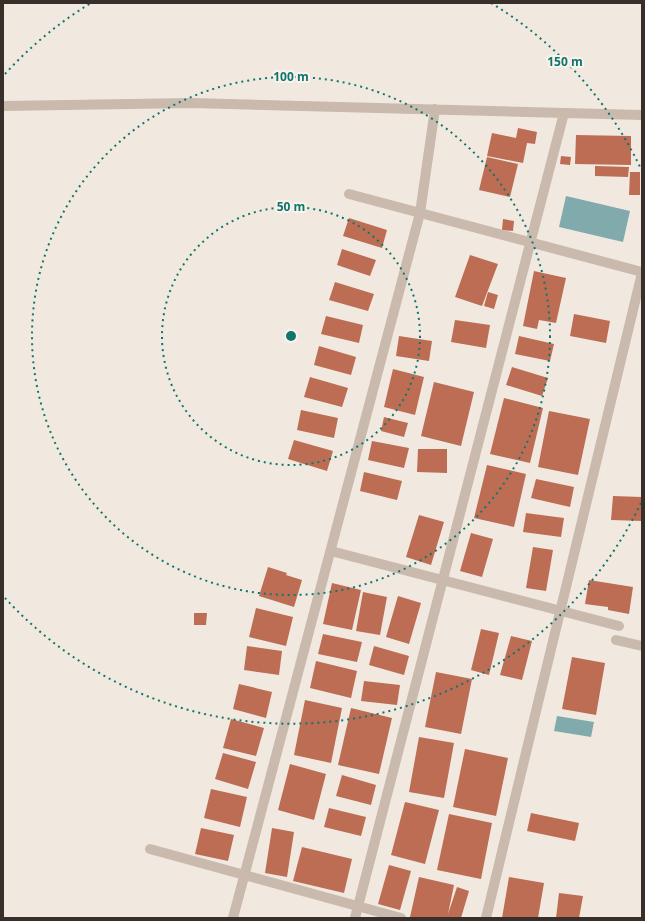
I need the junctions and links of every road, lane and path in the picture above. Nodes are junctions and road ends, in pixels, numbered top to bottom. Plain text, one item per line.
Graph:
1 (3, 106) edge
2 (435, 109) junction
3 (564, 113) junction
4 (642, 115) edge
5 (349, 194) dead end
6 (420, 213) junction
7 (531, 242) junction
8 (642, 273) edge
9 (330, 551) junction
10 (443, 580) junction
11 (560, 611) junction
12 (619, 626) dead end
13 (616, 640) dead end
14 (642, 646) edge
15 (150, 849) dead end
16 (244, 875) junction
17 (358, 906) junction
18 (233, 918) edge
19 (355, 918) edge
20 (401, 918) edge
21 (486, 918) edge

1 - 2 street
2 - 3 street
2 - 6 street
3 - 4 street
3 - 7 street
5 - 6 street
6 - 7 street
6 - 9 street
7 - 8 street
7 - 10 street
8 - 11 street
9 - 10 street
9 - 16 street
10 - 11 street
10 - 17 street
11 - 12 street
11 - 21 street
13 - 14 street
15 - 16 street
16 - 17 street
16 - 18 street
17 - 19 street
17 - 20 street

